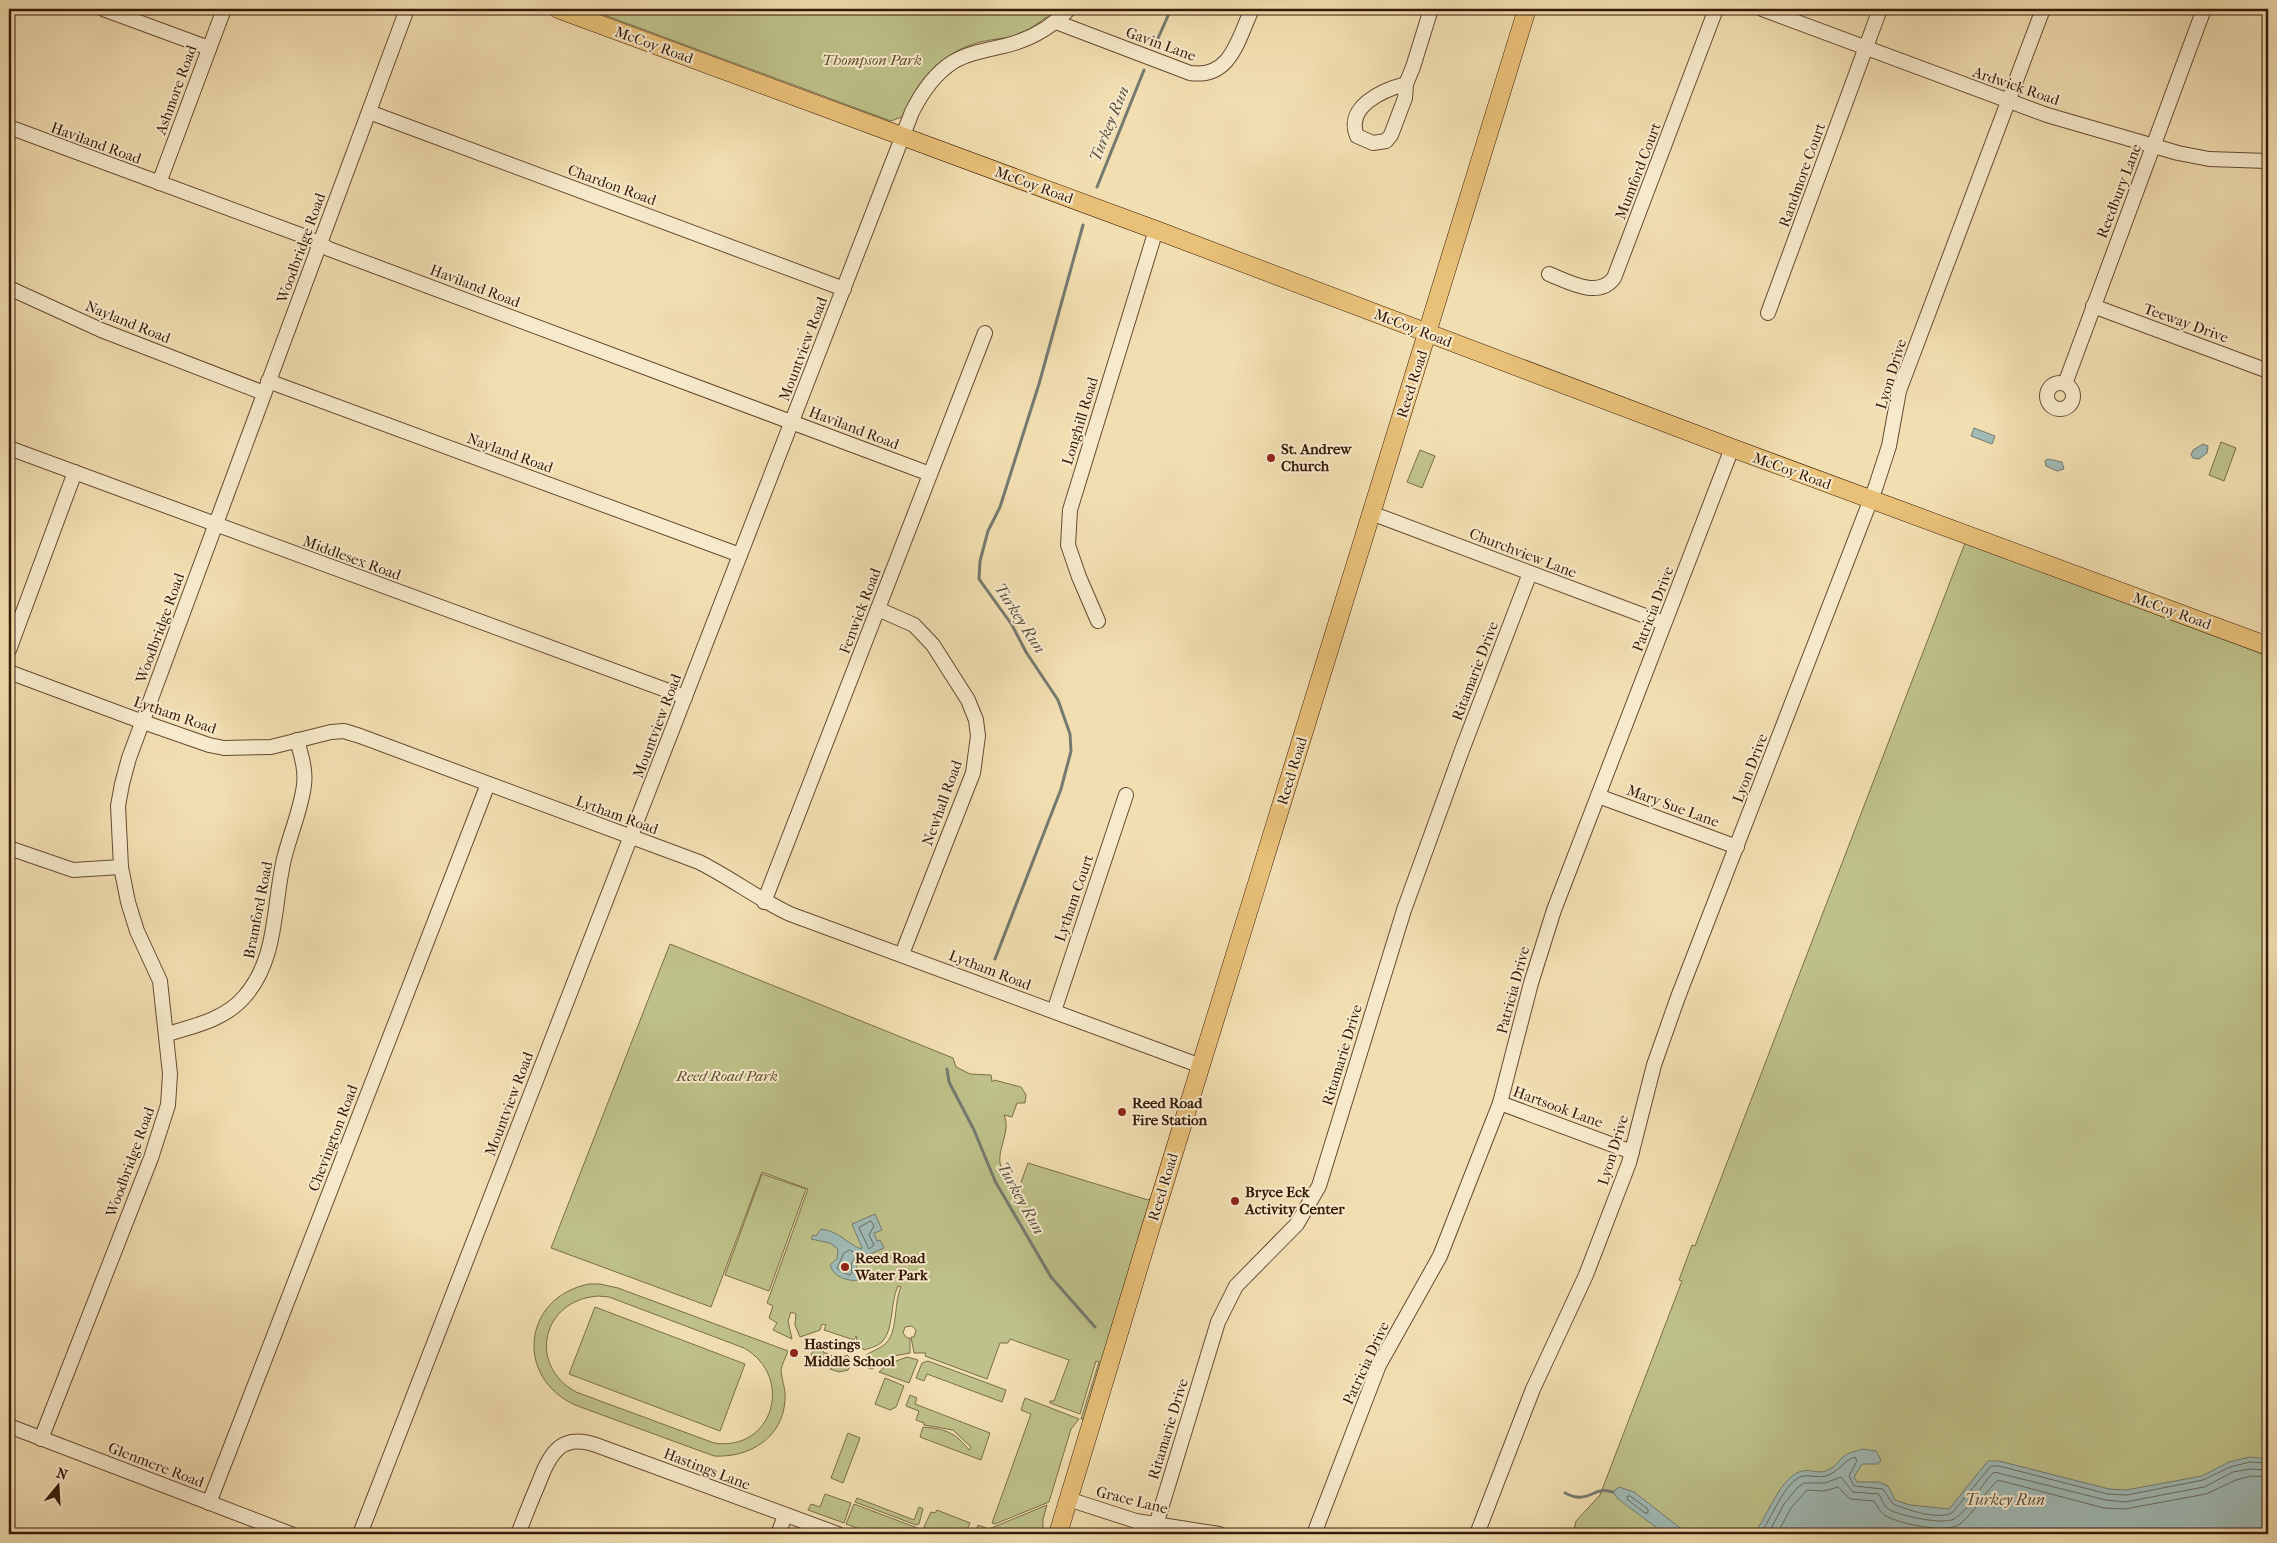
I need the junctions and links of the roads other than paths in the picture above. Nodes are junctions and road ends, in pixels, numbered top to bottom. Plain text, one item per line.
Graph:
1 (104, 9) edge
2 (224, 9) edge
3 (407, 9) edge
4 (558, 9) edge
5 (1069, 9) edge
6 (1252, 9) edge
7 (1431, 9) edge
8 (1527, 9) edge
9 (1716, 9) edge
10 (1762, 9) edge
11 (1880, 9) edge
12 (2043, 9) edge
13 (2204, 9) edge
14 (1056, 22) junction
15 (209, 48) junction
16 (1866, 48) junction
17 (1406, 84) junction
18 (2008, 101) junction
19 (368, 112) junction
20 (9, 127) edge
21 (902, 137) junction
22 (2154, 145) junction
23 (2268, 161) edge
24 (159, 183) junction
25 (1156, 230) junction
26 (320, 244) junction
27 (1549, 274) dead end
28 (9, 288) edge
29 (844, 289) junction
30 (2093, 306) junction
31 (1768, 313) dead end
32 (986, 333) dead end
33 (1428, 333) junction
34 (2268, 371) edge
35 (2064, 384) dead end
36 (266, 387) junction
37 (792, 422) junction
38 (9, 448) edge
39 (1732, 448) junction
40 (75, 472) junction
41 (930, 474) junction
42 (1870, 500) junction
43 (1371, 513) junction
44 (216, 524) junction
45 (740, 555) junction
46 (1530, 573) junction
47 (878, 609) junction
48 (1098, 621) dead end
49 (1664, 623) junction
50 (2268, 646) edge
51 (9, 650) edge
52 (9, 672) edge
53 (685, 697) junction
54 (143, 722) junction
55 (298, 740) junction
56 (488, 784) junction
57 (1126, 795) dead end
58 (1598, 796) junction
59 (631, 837) junction
60 (1737, 847) junction
61 (9, 848) edge
62 (121, 867) junction
63 (764, 902) junction
64 (902, 954) junction
65 (1054, 1011) junction
66 (167, 1034) junction
67 (1201, 1066) junction
68 (1500, 1103) junction
69 (1632, 1152) junction
70 (9, 1426) edge
71 (41, 1439) junction
72 (1068, 1499) junction
73 (209, 1503) junction
74 (785, 1516) junction
75 (1156, 1525) junction
76 (291, 1534) edge
77 (360, 1534) edge
78 (518, 1534) edge
79 (778, 1534) edge
80 (838, 1534) edge
81 (1058, 1534) edge
82 (1219, 1534) edge
83 (1314, 1534) edge
84 (1477, 1534) edge

1 - 15 street
2 - 15 street, Ashmore Road
3 - 19 street, Woodbridge Road
4 - 21 main road, McCoy Road
5 - 14 street, Mountview Road
6 - 14 street, Gavin Lane
7 - 17 street
8 - 33 main road, Reed Road
9 - 27 street, Mumford Court
10 - 16 street, Ardwick Road
11 - 16 street, Randmore Court
12 - 18 street, Lyon Drive
13 - 22 street, Reedbury Lane
14 - 21 street, Mountview Road
15 - 24 street, Ashmore Road
16 - 18 street, Ardwick Road
16 - 31 street, Randmore Court
17 - 17 street
18 - 22 street, Ardwick Road
18 - 42 street, Lyon Drive
19 - 26 street, Woodbridge Road
19 - 29 street, Chardon Road
20 - 24 street, Haviland Road
21 - 25 main road, McCoy Road
21 - 29 street, Mountview Road
22 - 23 street, Ardwick Road
22 - 30 street, Reedbury Lane
24 - 26 street, Haviland Road
25 - 33 main road, McCoy Road
25 - 48 street, Longhill Road
26 - 36 street, Woodbridge Road
26 - 37 street, Haviland Road
28 - 36 street, Nayland Road
29 - 37 street, Mountview Road
30 - 34 street, Teeway Drive
30 - 35 street, Reedbury Lane
32 - 41 street, Fenwick Road
33 - 39 main road, McCoy Road
33 - 43 main road, Reed Road
36 - 44 street, Woodbridge Road
36 - 45 street, Nayland Road
37 - 41 street, Haviland Road
37 - 45 street, Mountview Road
38 - 40 street, Middlesex Road
39 - 42 main road, McCoy Road
39 - 49 street, Patricia Drive
40 - 44 street, Middlesex Road
40 - 51 street
41 - 47 street, Fenwick Road
42 - 50 main road, McCoy Road
42 - 60 street, Lyon Drive
43 - 46 street, Churchview Lane
43 - 67 main road, Reed Road
44 - 53 street, Middlesex Road
44 - 54 street, Woodbridge Road
45 - 53 street, Mountview Road
46 - 49 street, Churchview Lane
46 - 75 street, Ritamarie Drive
47 - 63 street, Fenwick Road
47 - 64 street, Newhall Road
49 - 58 street, Patricia Drive
52 - 54 street, Lytham Road
53 - 59 street, Mountview Road
54 - 55 street, Lytham Road
54 - 62 street, Woodbridge Road
55 - 56 street, Lytham Road
55 - 66 street, Bramford Road
56 - 59 street, Lytham Road
56 - 73 street, Chevington Road
57 - 65 street, Lytham Court
58 - 60 street, Mary Sue Lane
58 - 68 street, Patricia Drive
59 - 63 street, Lytham Road
59 - 77 street, Mountview Road
60 - 69 street, Lyon Drive
61 - 62 street
62 - 66 street, Woodbridge Road
63 - 64 street, Lytham Road
64 - 65 street, Lytham Road
65 - 67 street, Lytham Road
66 - 71 street, Woodbridge Road
67 - 72 main road, Reed Road
68 - 69 street, Hartsook Lane
68 - 83 street, Patricia Drive
69 - 84 street, Lyon Drive
70 - 71 street, Glenmere Road
71 - 73 street, Glenmere Road
72 - 75 street, Grace Lane
72 - 81 main road, Reed Road
73 - 76 street, Glenmere Road
74 - 78 street, Hastings Lane
74 - 79 street
74 - 80 street, Hastings Lane
75 - 82 street, Grace Lane

